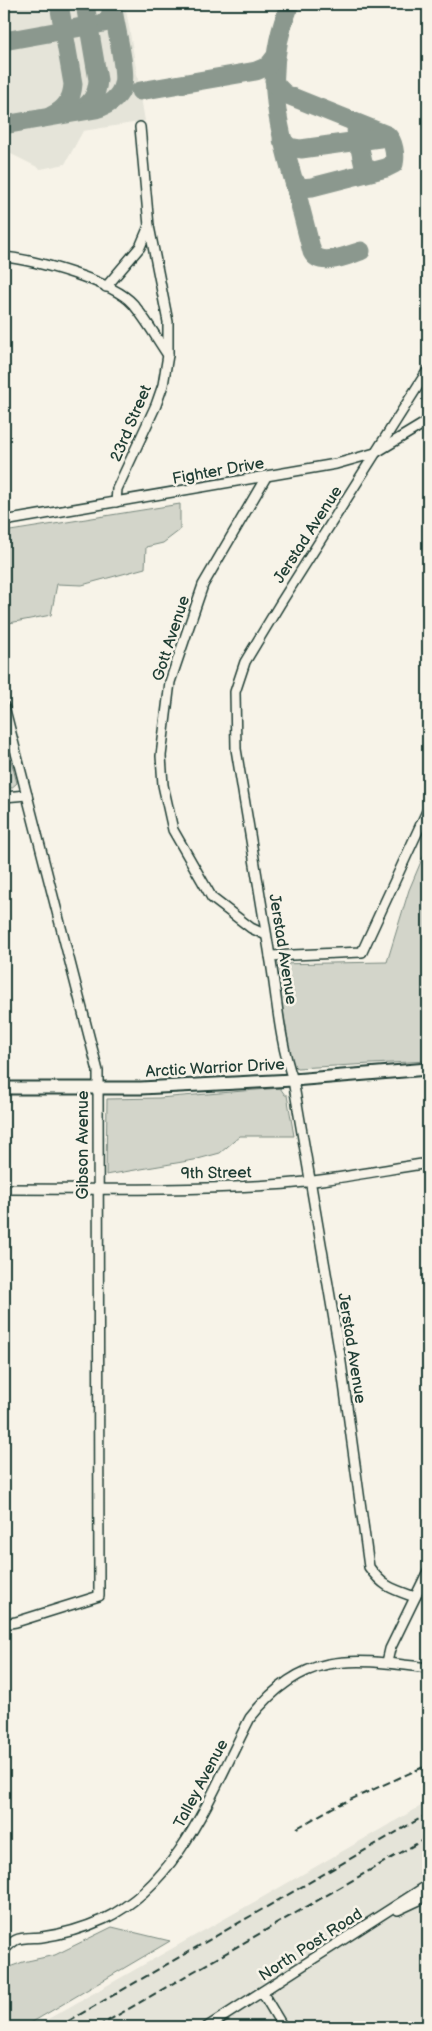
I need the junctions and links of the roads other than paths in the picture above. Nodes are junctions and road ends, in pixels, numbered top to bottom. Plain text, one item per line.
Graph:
1 (140, 126) dead end
2 (149, 226) junction
3 (4, 257) edge
4 (106, 286) junction
5 (168, 355) junction
6 (428, 370) edge
7 (428, 421) edge
8 (375, 453) junction
9 (266, 477) junction
10 (116, 502) junction
11 (4, 521) edge
12 (4, 706) edge
13 (27, 795) junction
14 (4, 797) edge
15 (428, 809) edge
16 (266, 934) junction
17 (270, 956) junction
18 (428, 1069) edge
19 (293, 1080) junction
20 (4, 1088) edge
21 (97, 1088) junction
22 (428, 1163) edge
23 (309, 1181) junction
24 (4, 1189) edge
25 (97, 1189) junction
26 (428, 1571) edge
27 (415, 1597) junction
28 (4, 1624) edge
29 (387, 1662) junction
30 (428, 1668) edge
31 (428, 1886) edge
32 (428, 1896) edge
33 (379, 1917) junction
34 (4, 1940) edge
35 (17, 1940) junction
36 (4, 1950) edge
37 (262, 1992) junction
38 (207, 2027) edge
39 (283, 2027) edge

1 - 2 street, 23rd Street
2 - 4 street, 23rd Street
2 - 5 street, 23rd Street
3 - 4 street
4 - 5 street
5 - 10 street, 23rd Street
6 - 8 street, Jerstad Avenue
7 - 8 street, Fighter Drive
8 - 9 street, Fighter Drive
8 - 16 street, Jerstad Avenue
9 - 10 street, Fighter Drive
9 - 16 street, Gott Avenue
10 - 11 street, Fighter Drive
12 - 13 street, Gibson Avenue
13 - 14 street
13 - 21 street, Gibson Avenue
15 - 17 street
16 - 17 street, Jerstad Avenue
17 - 19 street, Jerstad Avenue
18 - 19 main road, Arctic Warrior Drive
19 - 21 main road, Arctic Warrior Drive
19 - 23 street, Jerstad Avenue
20 - 21 main road, Arctic Warrior Drive
21 - 25 street, Gibson Avenue
22 - 23 street, 9th Street
23 - 25 street, 9th Street
23 - 27 street, Jerstad Avenue
24 - 25 street, 9th Street
25 - 28 street, Gibson Avenue
26 - 27 street
27 - 29 street
29 - 30 street, Talley Avenue
29 - 35 street, Talley Avenue
31 - 33 street, North Post Road
32 - 33 street
33 - 37 street, North Post Road
34 - 35 street, Talley Avenue
35 - 36 street
37 - 38 street, North Post Road
37 - 39 street

